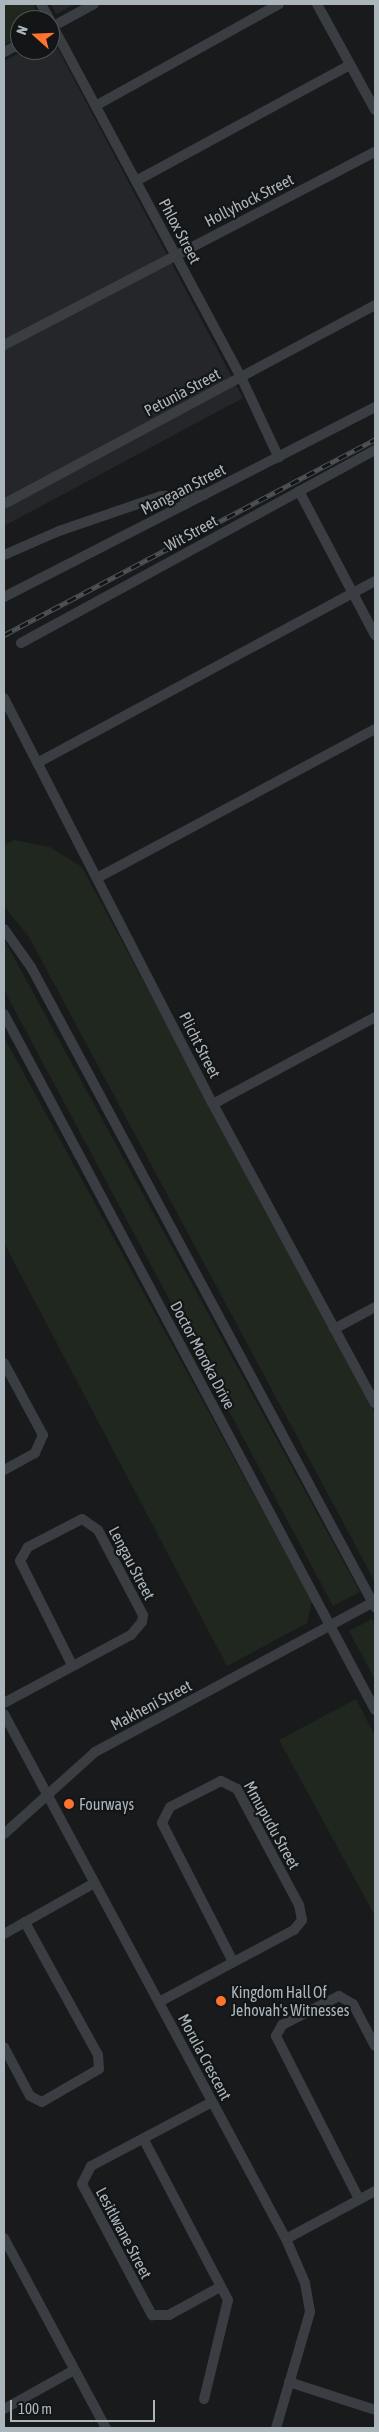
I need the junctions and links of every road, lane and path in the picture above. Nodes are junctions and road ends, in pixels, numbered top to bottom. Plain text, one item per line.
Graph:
1 (94, 4) edge
2 (279, 4) edge
3 (317, 4) edge
4 (60, 20) edge
5 (60, 40) edge
6 (350, 65) junction
7 (97, 105) junction
8 (375, 110) edge
9 (375, 152) edge
10 (136, 181) junction
11 (177, 254) junction
12 (375, 305) edge
13 (4, 345) edge
14 (241, 377) junction
15 (375, 407) edge
16 (375, 450) edge
17 (279, 458) junction
18 (299, 491) junction
19 (206, 495) junction
20 (4, 504) edge
21 (4, 555) edge
22 (375, 581) edge
23 (353, 593) junction
24 (4, 597) edge
25 (375, 635) edge
26 (21, 643) dead end
27 (4, 698) edge
28 (375, 729) edge
29 (39, 762) junction
30 (98, 877) junction
31 (4, 929) edge
32 (4, 1014) edge
33 (375, 1017) edge
34 (213, 1104) junction
35 (375, 1307) edge
36 (334, 1329) junction
37 (4, 1364) edge
38 (375, 1403) edge
39 (4, 1470) edge
40 (374, 1604) edge
41 (329, 1626) junction
42 (72, 1665) junction
43 (4, 1703) edge
44 (375, 1710) edge
45 (4, 1714) edge
46 (46, 1795) junction
47 (4, 1834) edge
48 (94, 1883) junction
49 (25, 1922) junction
50 (4, 1934) edge
51 (233, 1962) junction
52 (159, 2002) junction
53 (375, 2046) edge
54 (4, 2047) edge
55 (212, 2102) junction
56 (144, 2140) junction
57 (375, 2191) edge
58 (359, 2199) junction
59 (4, 2238) edge
60 (286, 2239) junction
61 (220, 2287) junction
62 (74, 2370) junction
63 (289, 2382) junction
64 (204, 2399) dead end
65 (4, 2409) edge
66 (375, 2410) edge
67 (106, 2428) edge
68 (276, 2428) edge

1 - 4 street
2 - 7 street
3 - 6 street
5 - 7 street, Phlox Street
6 - 8 street
6 - 10 street
7 - 10 street, Phlox Street
9 - 11 street, Hollyhock Street
10 - 11 street, Phlox Street
11 - 13 street, Hollyhock Street
11 - 14 street, Phlox Street
12 - 14 street, Petunia Street
14 - 17 street, Phlox Street
14 - 20 street, Petunia Street
15 - 17 street, Mangaan Street
16 - 18 street, Wit Street
17 - 19 street, Mangaan Street
18 - 23 street
18 - 26 street, Wit Street
19 - 21 street
19 - 24 street, Mangaan Street
22 - 23 street
23 - 25 street
23 - 29 street
27 - 29 street, Plicht Street
28 - 30 street
29 - 30 street, Plicht Street
30 - 34 street, Plicht Street
31 - 40 street, Doctor Moroka Drive
32 - 41 street, Doctor Moroka Drive
33 - 34 street
34 - 36 street, Plicht Street
35 - 36 street
36 - 38 street, Plicht Street
37 - 39 street
40 - 41 street, Makheni Street
41 - 44 street, Doctor Moroka Drive
41 - 46 street, Makheni Street
42 - 42 street, Lengau Street
42 - 43 street, Lengau Street
45 - 46 street, Morula Crescent
46 - 47 street, Makheni Street
46 - 48 street, Morula Crescent
48 - 49 street
48 - 52 street, Morula Crescent
49 - 50 street
49 - 54 street
51 - 51 street, Mmupudu Street
51 - 52 street, Mmupudu Street
52 - 55 street, Morula Crescent
53 - 58 street
55 - 56 street, Lesitlwane Street
55 - 60 street, Morula Crescent
56 - 61 street
56 - 61 street, Lesitlwane Street
57 - 58 street
58 - 60 street
59 - 62 street
60 - 63 street, Morula Crescent
61 - 64 street
62 - 65 street
62 - 67 street
63 - 66 street
63 - 68 street, Morula Crescent

